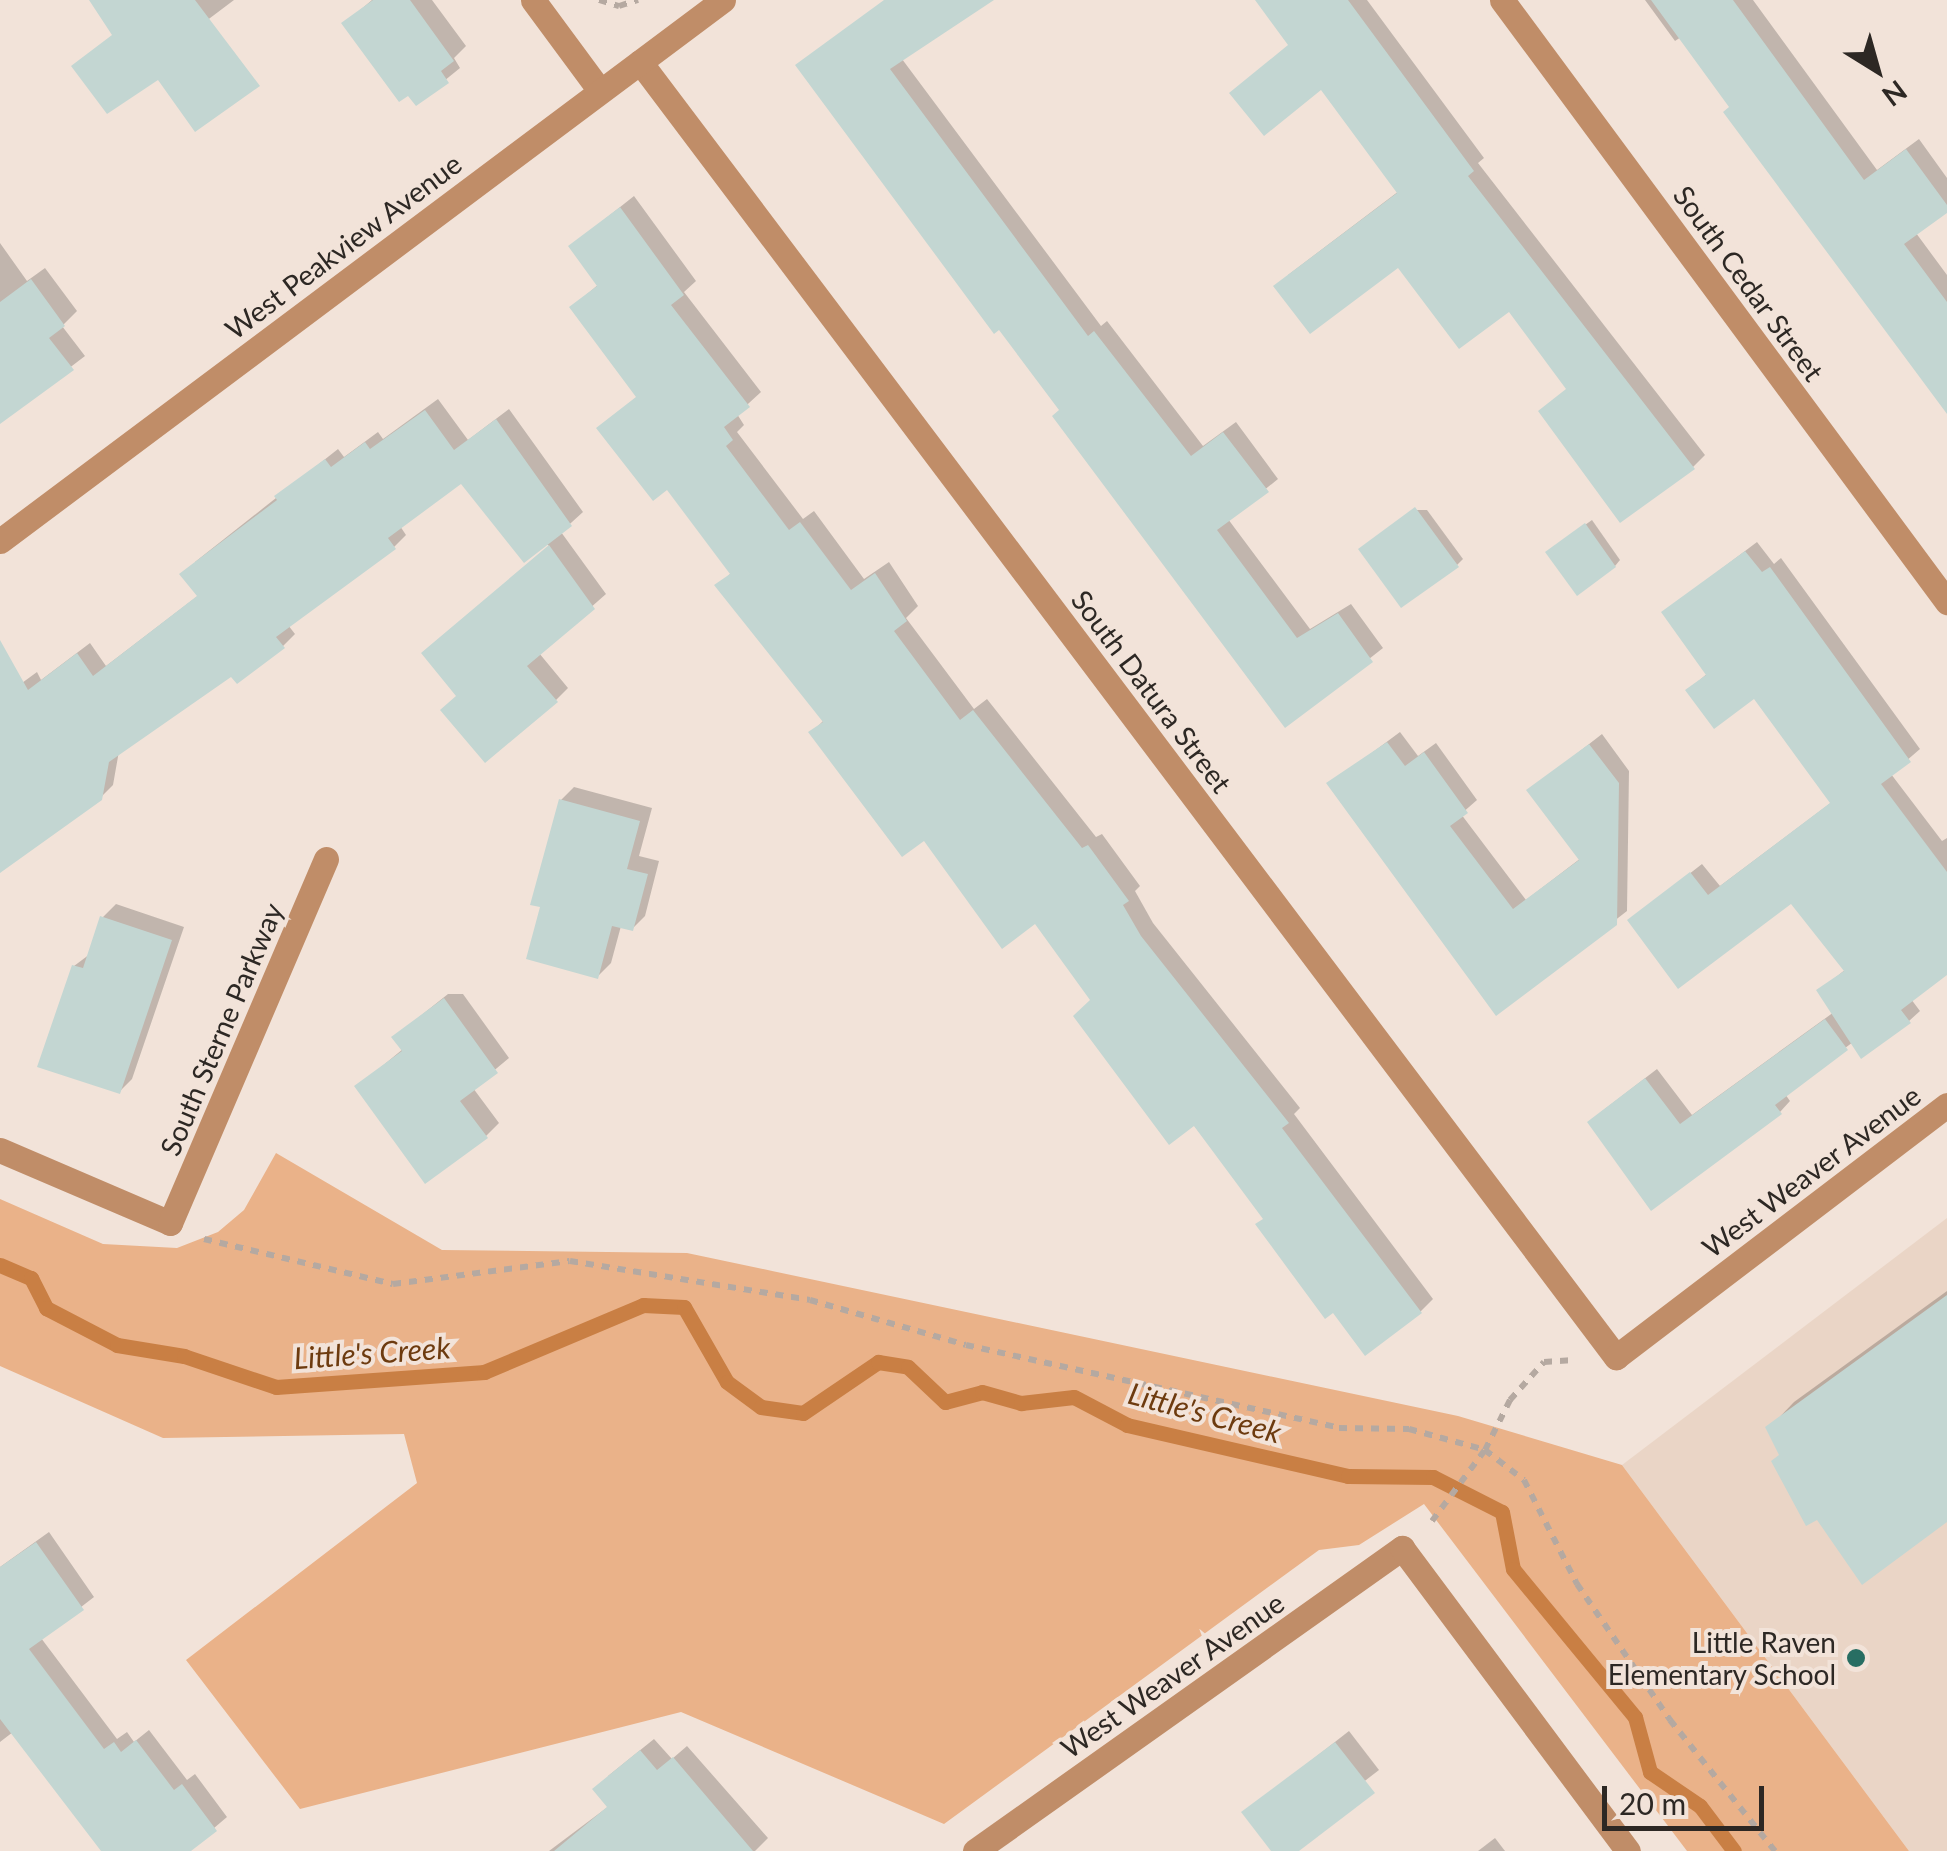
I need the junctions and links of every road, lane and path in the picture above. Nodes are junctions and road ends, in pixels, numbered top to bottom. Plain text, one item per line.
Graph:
1 (533, 0) edge
2 (599, 0) edge
3 (638, 0) edge
4 (723, 0) edge
5 (1502, 0) edge
6 (640, 62) junction
7 (600, 91) junction
8 (0, 541) edge
9 (1947, 602) edge
10 (326, 859) dead end
11 (1947, 1105) edge
12 (0, 1150) edge
13 (170, 1223) junction
14 (1616, 1357) junction
15 (1486, 1450) junction
16 (1450, 1505) dead end
17 (975, 1851) edge
18 (1628, 1851) edge
19 (1775, 1851) edge

1 - 7 street
2 - 3 path
4 - 6 street, West Peakview Avenue
5 - 9 street, South Cedar Street
6 - 7 street, West Peakview Avenue
6 - 14 street, South Datura Street
7 - 8 street, West Peakview Avenue
10 - 13 street, South Sterne Parkway
11 - 14 street, West Weaver Avenue
12 - 13 street
13 - 15 path
14 - 15 path
15 - 16 path
15 - 19 path
17 - 18 street, West Weaver Avenue

